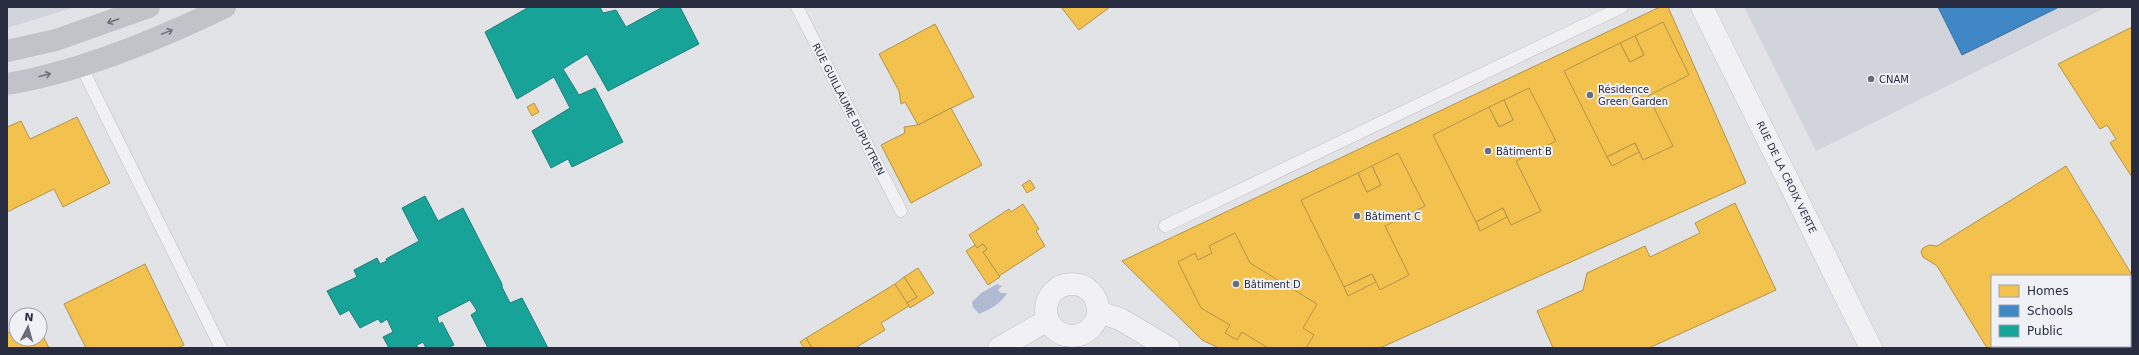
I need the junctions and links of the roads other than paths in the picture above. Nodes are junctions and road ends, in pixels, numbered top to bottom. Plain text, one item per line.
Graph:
1 (149, 7) edge
2 (225, 7) edge
3 (797, 7) edge
4 (1622, 7) edge
5 (1702, 7) edge
6 (7, 51) edge
7 (81, 66) junction
8 (7, 84) edge
9 (902, 211) dead end
10 (1165, 226) dead end
11 (1098, 312) junction
12 (1048, 320) junction
13 (220, 348) edge
14 (999, 348) edge
15 (1169, 348) edge
16 (1871, 348) edge

1 -> 6 main road
7 -> 2 main road
3 - 9 lane, RUE GUILLAUME DUPUYTREN
4 - 10 lane
5 - 16 street, RUE DE LA CROIX VERTE
8 -> 7 main road
7 - 13 lane
11 - 12 street
11 - 12 street
11 - 15 street
12 - 14 street

